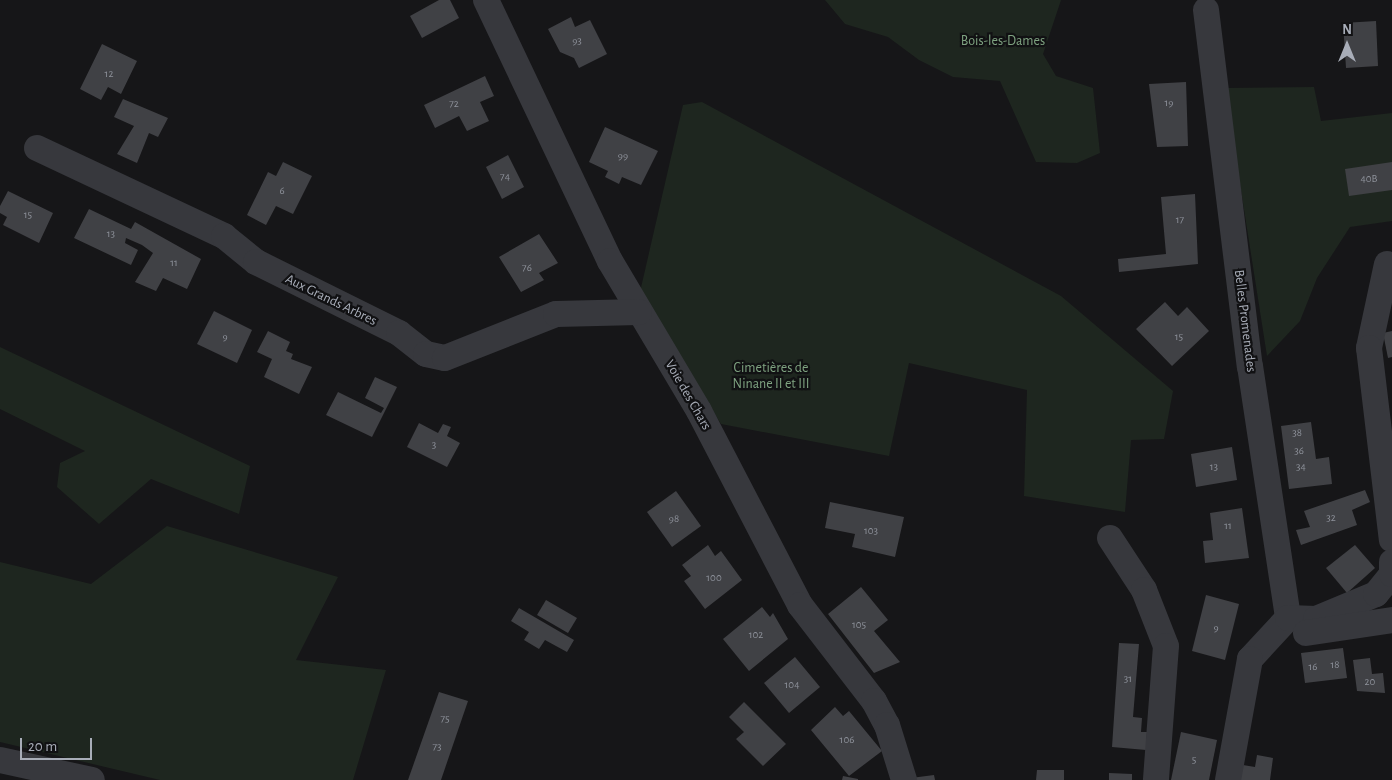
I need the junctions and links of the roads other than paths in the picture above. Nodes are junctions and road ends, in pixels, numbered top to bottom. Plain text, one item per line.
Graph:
1 (486, 0) edge
2 (1206, 10) dead end
3 (38, 148) dead end
4 (1388, 264) dead end
5 (639, 312) junction
6 (1110, 538) dead end
7 (1392, 540) edge
8 (1392, 562) edge
9 (1392, 620) edge
10 (1284, 624) junction
11 (0, 760) edge
12 (92, 780) edge
13 (904, 780) edge
14 (1156, 780) edge
15 (1228, 780) edge

1 - 5 street, Voie des Chars
2 - 10 street, Belles Promenades
3 - 5 street, Aux Grands Arbres
4 - 7 street
5 - 13 street, Voie des Chars
6 - 14 street
8 - 10 street
9 - 10 street
10 - 15 street
11 - 12 street

